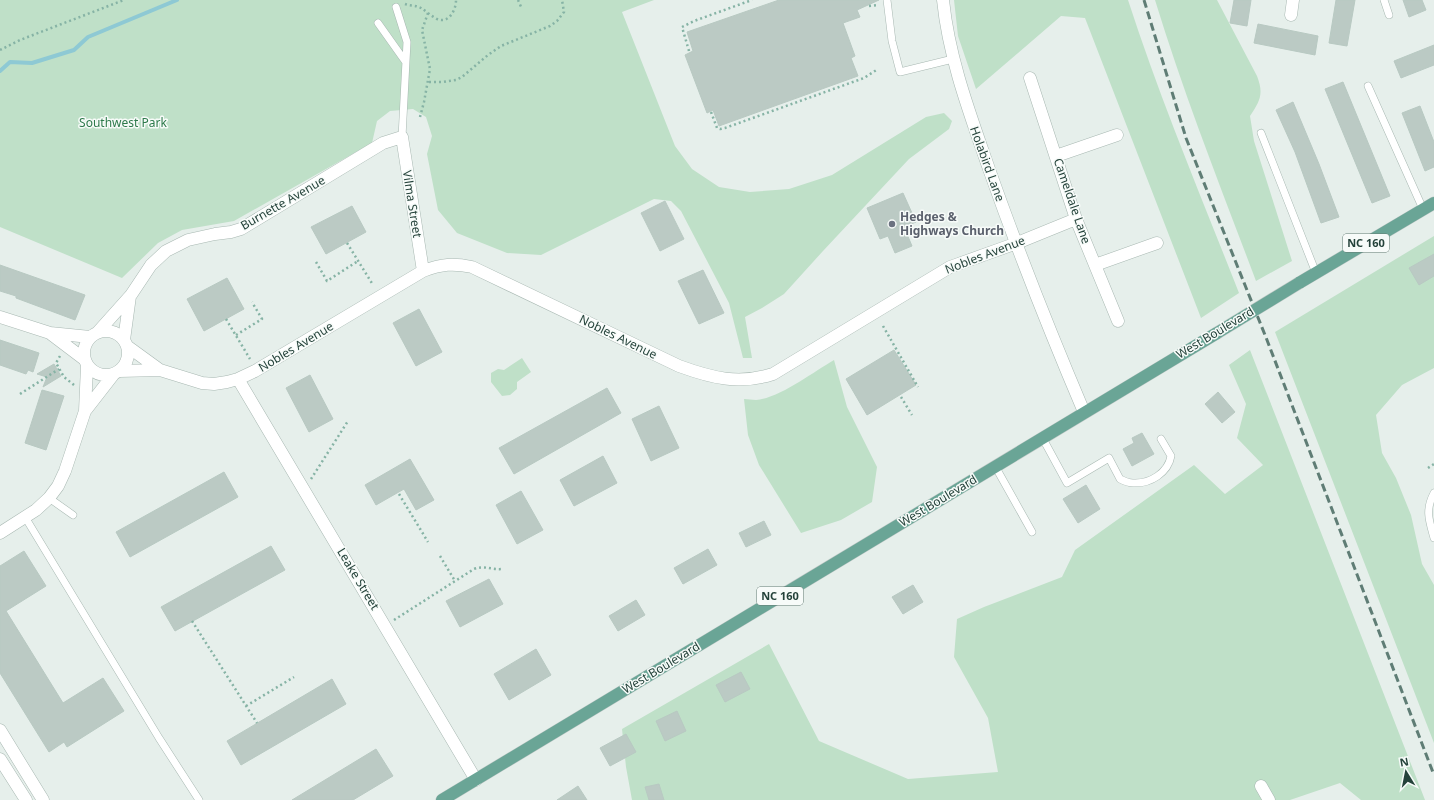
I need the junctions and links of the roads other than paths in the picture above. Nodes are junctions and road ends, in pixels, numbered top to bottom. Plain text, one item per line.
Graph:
1 (887, 0) edge
2 (943, 0) edge
3 (1293, 0) edge
4 (1384, 0) edge
5 (396, 7) dead end
6 (1291, 15) dead end
7 (1390, 15) dead end
8 (378, 23) dead end
9 (953, 59) junction
10 (406, 61) junction
11 (1030, 78) dead end
12 (1368, 86) dead end
13 (1261, 133) dead end
14 (1117, 135) dead end
15 (402, 137) junction
16 (1056, 156) junction
17 (1434, 203) edge
18 (1423, 210) junction
19 (1076, 220) junction
20 (1017, 243) junction
21 (1157, 243) dead end
22 (1095, 265) junction
23 (423, 271) junction
24 (1316, 273) junction
25 (131, 295) junction
26 (0, 317) edge
27 (1118, 321) dead end
28 (50, 333) junction
29 (94, 335) junction
30 (125, 343) junction
31 (85, 362) junction
32 (160, 370) junction
33 (116, 373) junction
34 (238, 379) junction
35 (85, 411) junction
36 (1084, 412) junction
37 (1042, 437) junction
38 (1161, 439) dead end
39 (995, 466) junction
40 (1434, 492) edge
41 (49, 498) junction
42 (73, 515) dead end
43 (25, 517) junction
44 (1032, 532) dead end
45 (0, 533) edge
46 (1434, 538) edge
47 (0, 730) edge
48 (0, 759) edge
49 (476, 780) junction
50 (1261, 786) dead end
51 (26, 800) edge
52 (43, 800) edge
53 (199, 800) edge
54 (442, 800) edge
55 (1269, 800) edge

1 - 9 lane
2 - 9 street, Holabird Lane
3 - 6 street
4 - 7 lane
5 - 10 lane
8 - 10 lane
9 - 20 street, Holabird Lane
10 - 15 lane
11 - 16 street, Cameldale Lane
12 - 18 lane
13 - 24 lane
14 - 16 street
15 - 23 street, Vilma Street
15 - 25 street, Burnette Avenue
16 - 19 street, Cameldale Lane
17 - 18 main road, West Boulevard / NC 160
18 - 24 main road, West Boulevard / NC 160
19 - 20 street, Nobles Avenue
19 - 22 street, Cameldale Lane
20 - 23 street, Nobles Avenue
20 - 36 street, Holabird Lane
21 - 22 street
22 - 27 street, Cameldale Lane
23 - 34 street, Nobles Avenue
24 - 36 main road, West Boulevard / NC 160, bridge
25 - 29 street, Burnette Avenue
25 - 30 street, Burnette Avenue
26 - 28 street
28 - 29 street
28 - 31 street
29 - 30 street
29 - 31 street
30 - 32 street, Nobles Avenue
30 - 33 street
31 - 33 street
31 - 35 street
32 - 33 street, Nobles Avenue
32 - 34 street, Nobles Avenue
33 - 35 street
34 - 49 street, Leake Street
35 - 41 street
36 - 37 main road, West Boulevard / NC 160
37 - 38 lane
37 - 39 main road, West Boulevard / NC 160
39 - 44 lane
39 - 49 main road, West Boulevard / NC 160
40 - 46 lane
41 - 42 lane
41 - 43 street
43 - 45 street
43 - 53 lane
47 - 52 street
48 - 51 street
49 - 54 main road, West Boulevard / NC 160
50 - 55 street

